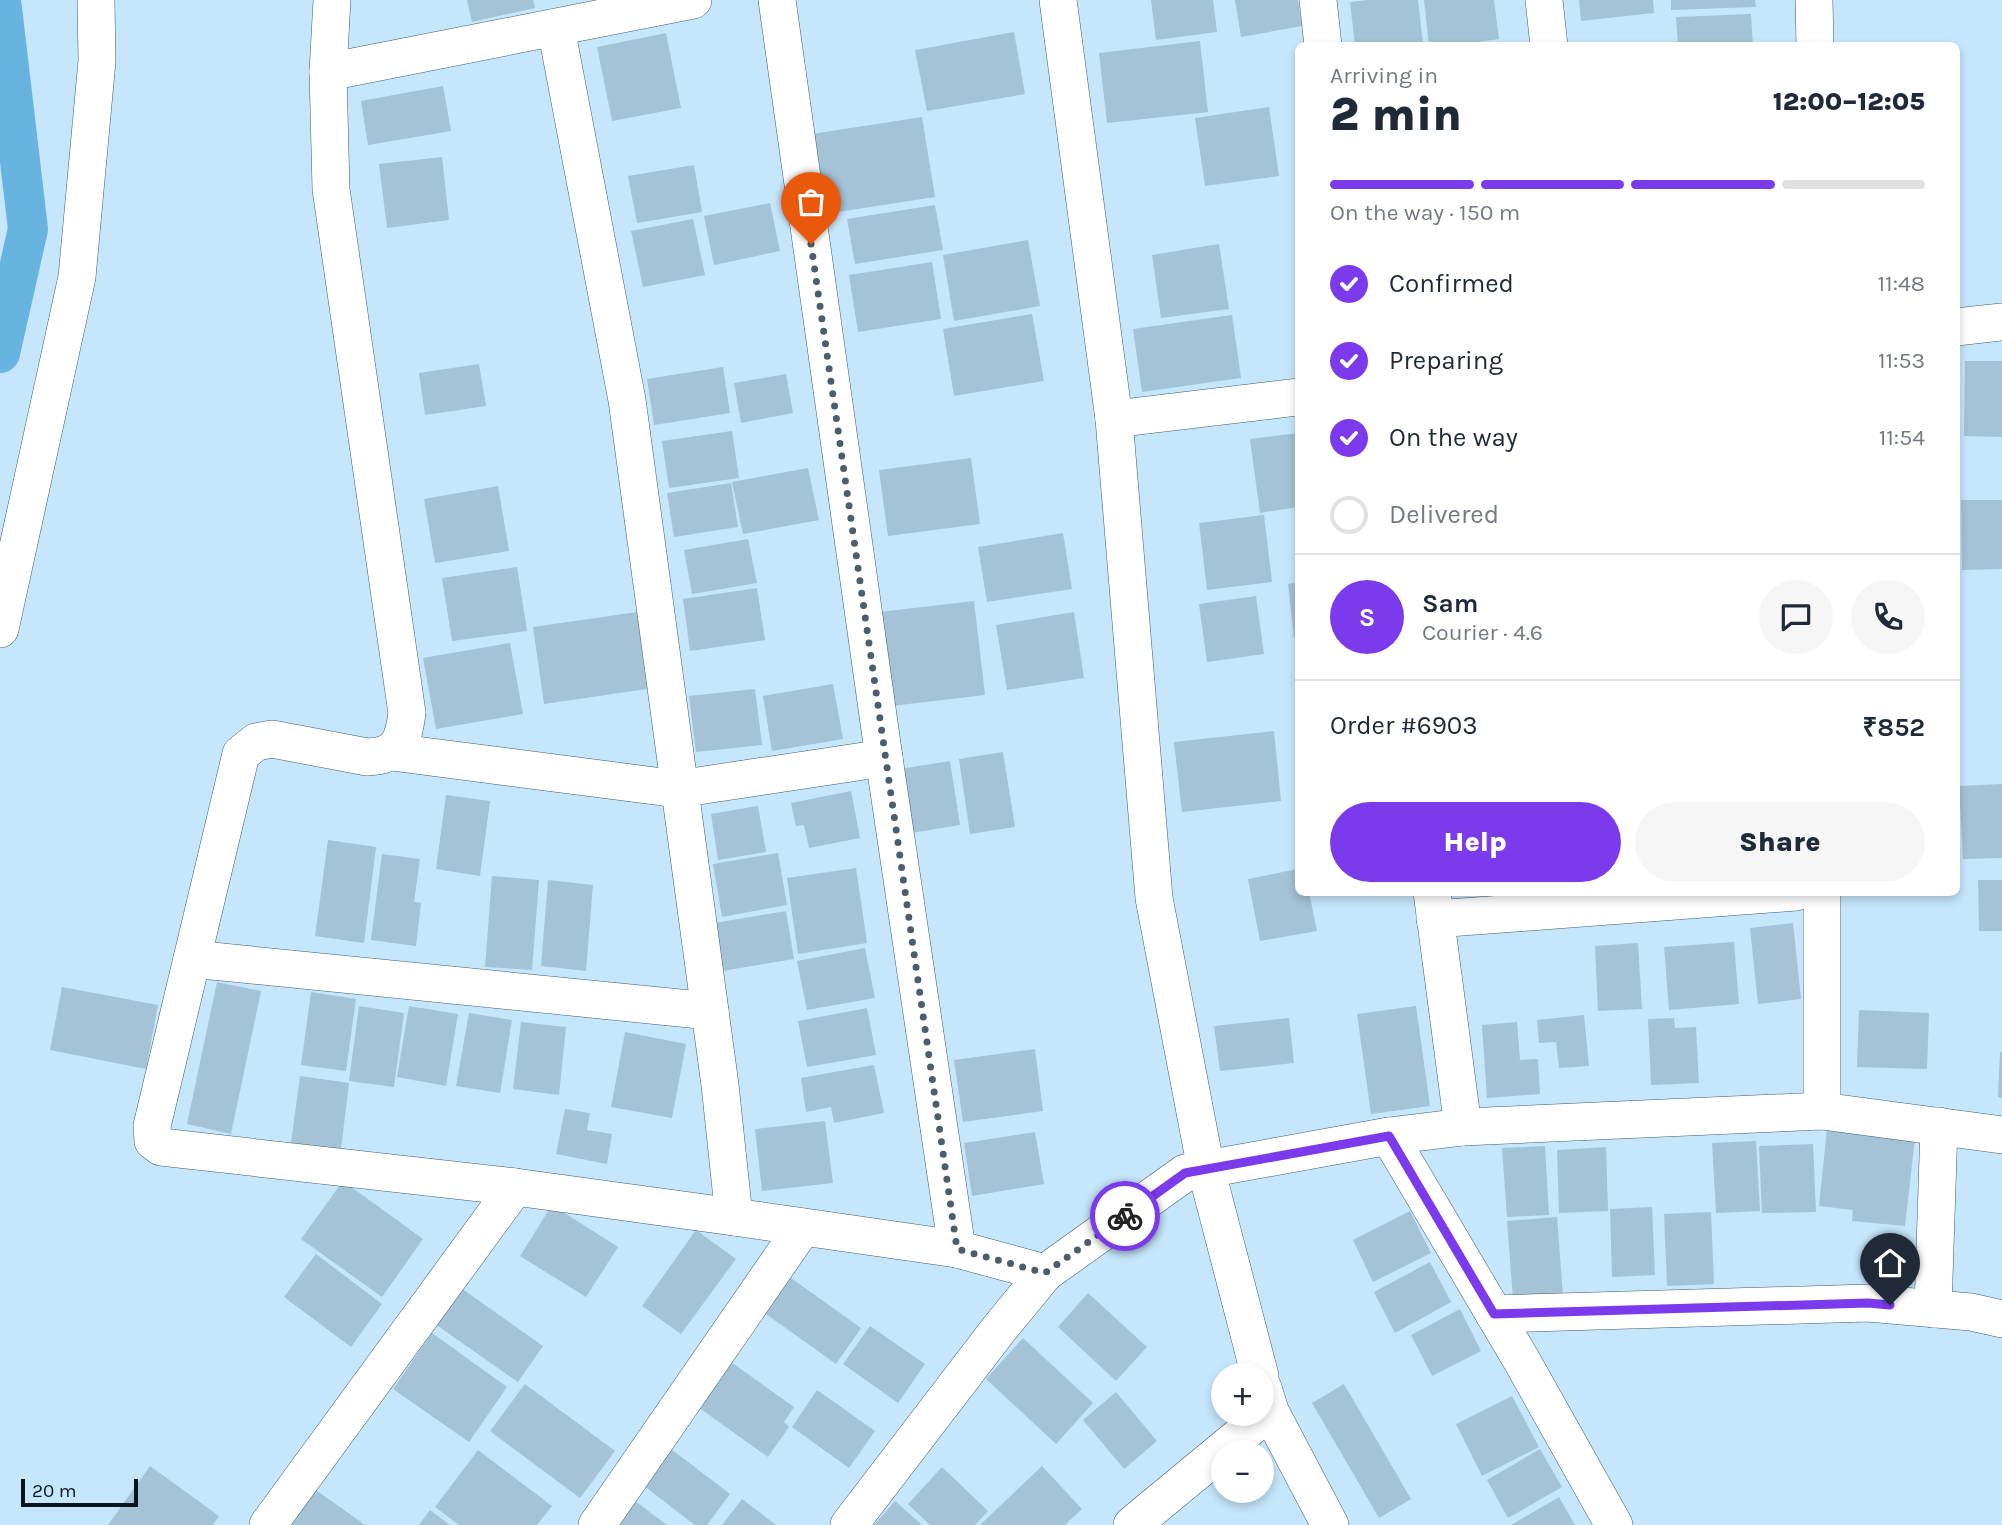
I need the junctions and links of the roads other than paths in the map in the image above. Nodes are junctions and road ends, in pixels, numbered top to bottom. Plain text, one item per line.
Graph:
1 (96, 0) edge
2 (332, 0) edge
3 (693, 0) edge
4 (777, 0) edge
5 (1058, 0) edge
6 (1318, 0) edge
7 (1544, 0) edge
8 (1814, 0) edge
9 (556, 28) junction
10 (1323, 42) edge
11 (1549, 42) edge
12 (1815, 42) edge
13 (328, 72) junction
14 (2002, 322) edge
15 (1960, 327) edge
16 (1295, 397) edge
17 (1114, 419) junction
18 (0, 629) edge
19 (391, 752) junction
20 (884, 758) junction
21 (678, 789) junction
22 (1703, 896) edge
23 (1822, 896) edge
24 (1656, 898) edge
25 (1434, 906) edge
26 (192, 959) junction
27 (710, 1011) junction
28 (1822, 1111) junction
29 (1939, 1126) junction
30 (1462, 1127) junction
31 (2002, 1135) edge
32 (1389, 1136) junction
33 (1206, 1169) junction
34 (515, 1187) junction
35 (734, 1217) junction
36 (803, 1227) junction
37 (957, 1249) junction
38 (1045, 1273) junction
39 (1933, 1309) junction
40 (1494, 1314) junction
41 (2002, 1319) edge
42 (1257, 1363) edge
43 (1274, 1413) edge
44 (1236, 1426) edge
45 (268, 1525) edge
46 (597, 1525) edge
47 (849, 1525) edge
48 (1132, 1525) edge
49 (1330, 1525) edge
50 (1614, 1525) edge

1 - 18 street
2 - 13 street
3 - 9 street
4 - 20 street
5 - 17 street
6 - 10 street
7 - 11 street
8 - 12 street
9 - 13 street
9 - 21 street
13 - 19 street
14 - 15 street
16 - 17 street
17 - 33 street
19 - 21 street
19 - 26 street
20 - 21 street
20 - 37 street
21 - 27 street
22 - 24 street
23 - 28 street
24 - 25 street
25 - 30 street
26 - 27 street
26 - 34 street
27 - 35 street
28 - 29 street
28 - 30 street
29 - 31 street
29 - 39 street
30 - 32 street
32 - 33 street
32 - 40 street
33 - 38 street
33 - 42 street
34 - 35 street
34 - 45 street
35 - 36 street
36 - 37 street
36 - 46 street
37 - 38 street
38 - 47 street
39 - 40 street
39 - 41 street
40 - 50 street
43 - 49 street
44 - 48 street

